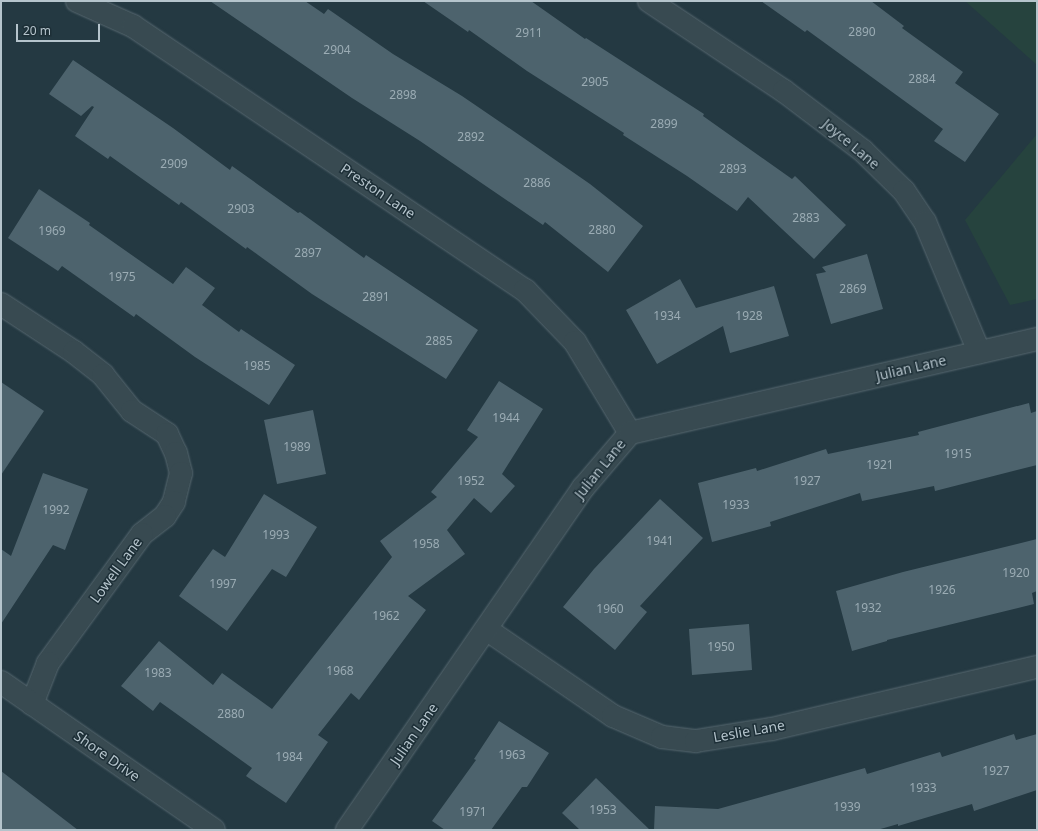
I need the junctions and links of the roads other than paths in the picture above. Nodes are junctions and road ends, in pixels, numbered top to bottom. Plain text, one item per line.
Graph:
1 (77, 1) edge
2 (648, 1) edge
3 (1, 304) edge
4 (1037, 339) edge
5 (979, 352) junction
6 (630, 433) junction
7 (486, 629) junction
8 (1037, 667) edge
9 (1, 682) edge
10 (32, 704) junction
11 (214, 830) edge
12 (347, 830) edge

1 - 6 street, Preston Lane
2 - 5 street, Joyce Lane
3 - 10 street, Lowell Lane
4 - 5 street, Julian Lane
5 - 6 street, Julian Lane
6 - 7 street, Julian Lane
7 - 8 street, Leslie Lane
7 - 12 street, Julian Lane
9 - 10 street, Shore Drive
10 - 11 street, Shore Drive

